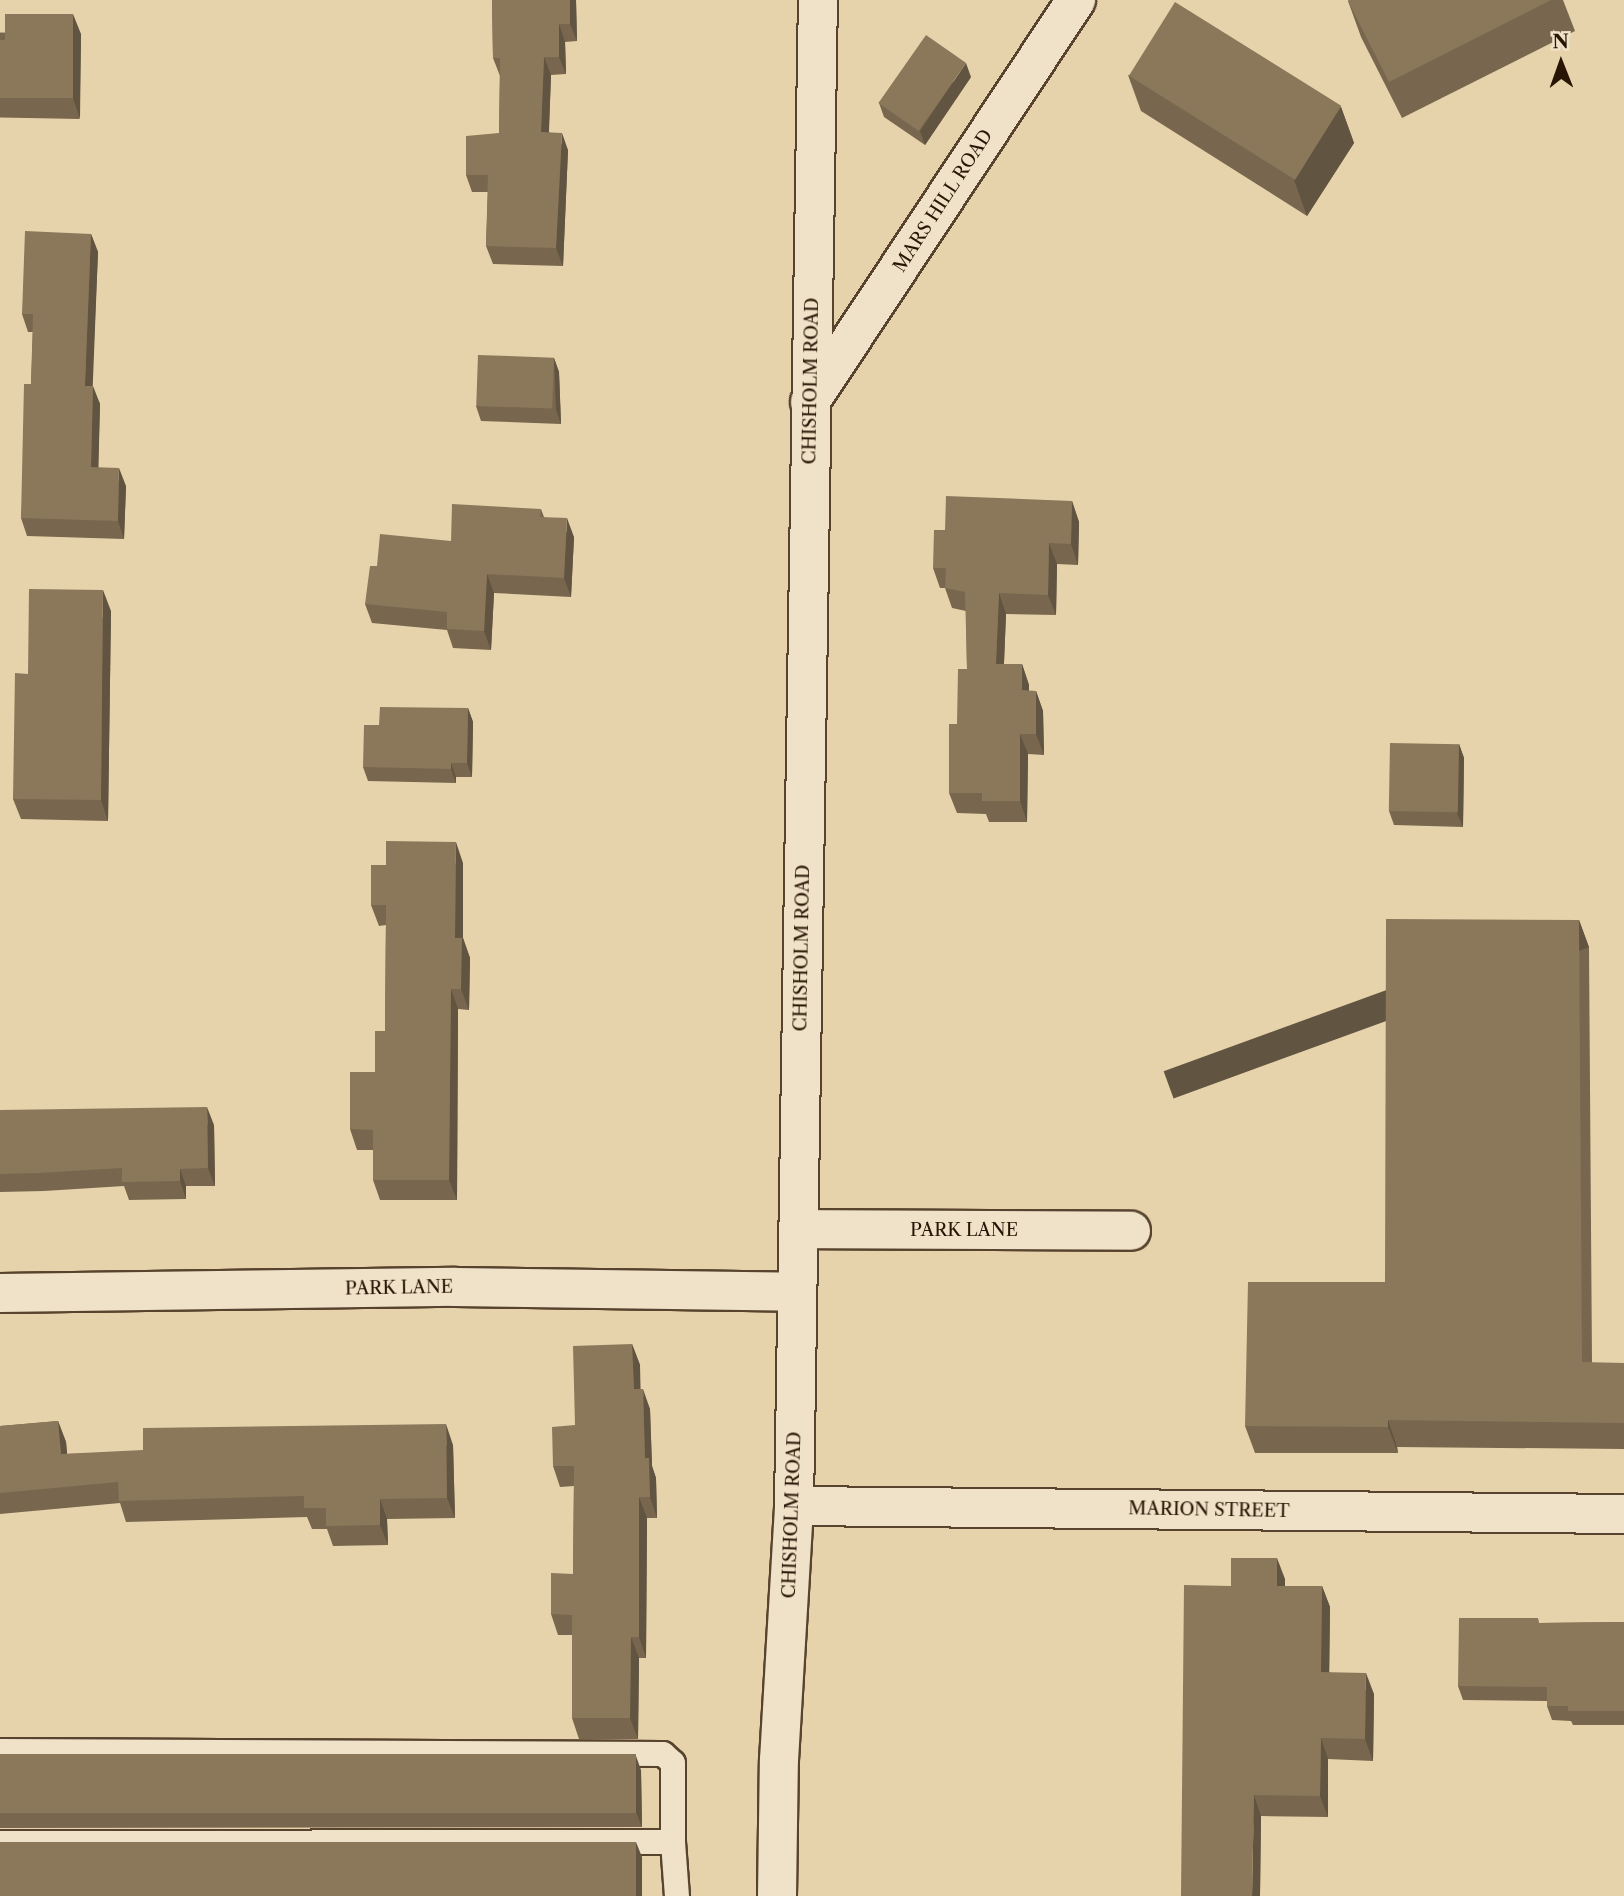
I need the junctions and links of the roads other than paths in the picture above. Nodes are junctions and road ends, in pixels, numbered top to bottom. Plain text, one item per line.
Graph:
1 (818, 0) edge
2 (1076, 0) edge
3 (810, 402) junction
4 (798, 1229) junction
5 (1131, 1231) dead end
6 (797, 1292) junction
7 (0, 1293) edge
8 (794, 1506) junction
9 (1624, 1514) edge
10 (0, 1751) edge
11 (673, 1842) junction
12 (0, 1843) edge
13 (677, 1896) edge
14 (777, 1896) edge

1 - 3 street, CHISHOLM ROAD
2 - 3 street, MARS HILL ROAD
3 - 4 street, CHISHOLM ROAD
4 - 5 street, PARK LANE
4 - 6 street, CHISHOLM ROAD
6 - 7 street, PARK LANE
6 - 8 street, CHISHOLM ROAD
8 - 9 street, MARION STREET
8 - 14 street, CHISHOLM ROAD
10 - 11 lane
11 - 12 lane
11 - 13 lane

